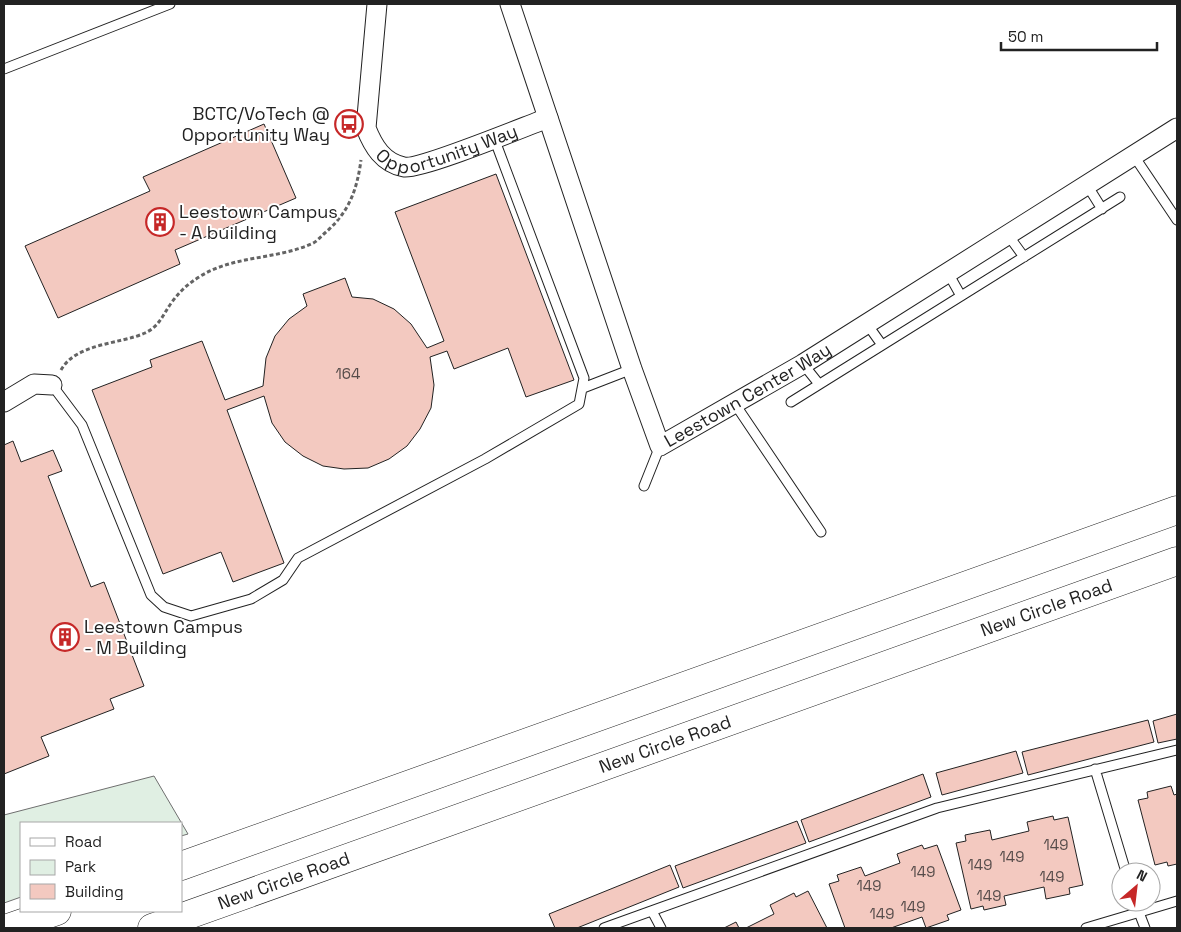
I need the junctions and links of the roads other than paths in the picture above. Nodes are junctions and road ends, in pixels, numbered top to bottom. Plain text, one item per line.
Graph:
1 (170, 4) edge
2 (377, 4) edge
3 (510, 4) edge
4 (4, 69) edge
5 (548, 118) junction
6 (1177, 128) edge
7 (494, 138) junction
8 (1134, 156) junction
9 (1088, 185) junction
10 (1120, 197) dead end
11 (1102, 209) junction
12 (1177, 220) edge
13 (1008, 235) junction
14 (1024, 257) junction
15 (948, 273) junction
16 (961, 296) junction
17 (868, 324) junction
18 (882, 345) junction
19 (803, 364) junction
20 (632, 368) junction
21 (819, 384) junction
22 (52, 386) joint
23 (583, 388) junction
24 (4, 402) edge
25 (791, 402) dead end
26 (735, 404) junction
27 (660, 446) junction
28 (644, 486) dead end
29 (1177, 510) edge
30 (821, 532) dead end
31 (1177, 561) edge
32 (1177, 750) edge
33 (1095, 769) junction
34 (1123, 862) edge
35 (182, 866) edge
36 (1177, 901) edge
37 (1161, 903) edge
38 (652, 911) junction
39 (54, 912) edge
40 (1123, 912) edge
41 (1139, 912) edge
42 (8, 928) edge
43 (152, 928) edge
44 (604, 928) edge
45 (661, 928) edge
46 (1086, 928) edge
47 (1145, 928) edge

1 - 4 lane
2 - 7 street, Opportunity Way
3 - 5 street, Leestown Center Way
5 - 7 street, Opportunity Way
5 - 20 street, Leestown Center Way
6 - 8 street, Leestown Center Way
7 - 23 lane
8 - 9 street, Leestown Center Way
8 - 12 lane
9 - 11 lane
9 - 13 street, Leestown Center Way
10 - 11 lane
11 - 14 lane
13 - 14 lane
13 - 15 street, Leestown Center Way
14 - 16 lane
15 - 16 lane
15 - 17 street, Leestown Center Way
16 - 18 lane
17 - 18 lane
17 - 19 street, Leestown Center Way
18 - 21 lane
19 - 21 lane
19 - 26 street, Leestown Center Way
20 - 23 lane
20 - 27 street, Leestown Center Way
21 - 25 lane
22 - 23 lane
22 - 24 street
26 - 27 street, Leestown Center Way
26 - 30 lane
27 - 28 lane
29 - 35 highway
31 - 43 highway, New Circle Road
32 - 33 lane
33 - 34 lane
33 - 38 lane
36 - 37 lane
38 - 44 lane
38 - 45 lane
39 - 42 highway
40 - 46 lane
41 - 47 lane

